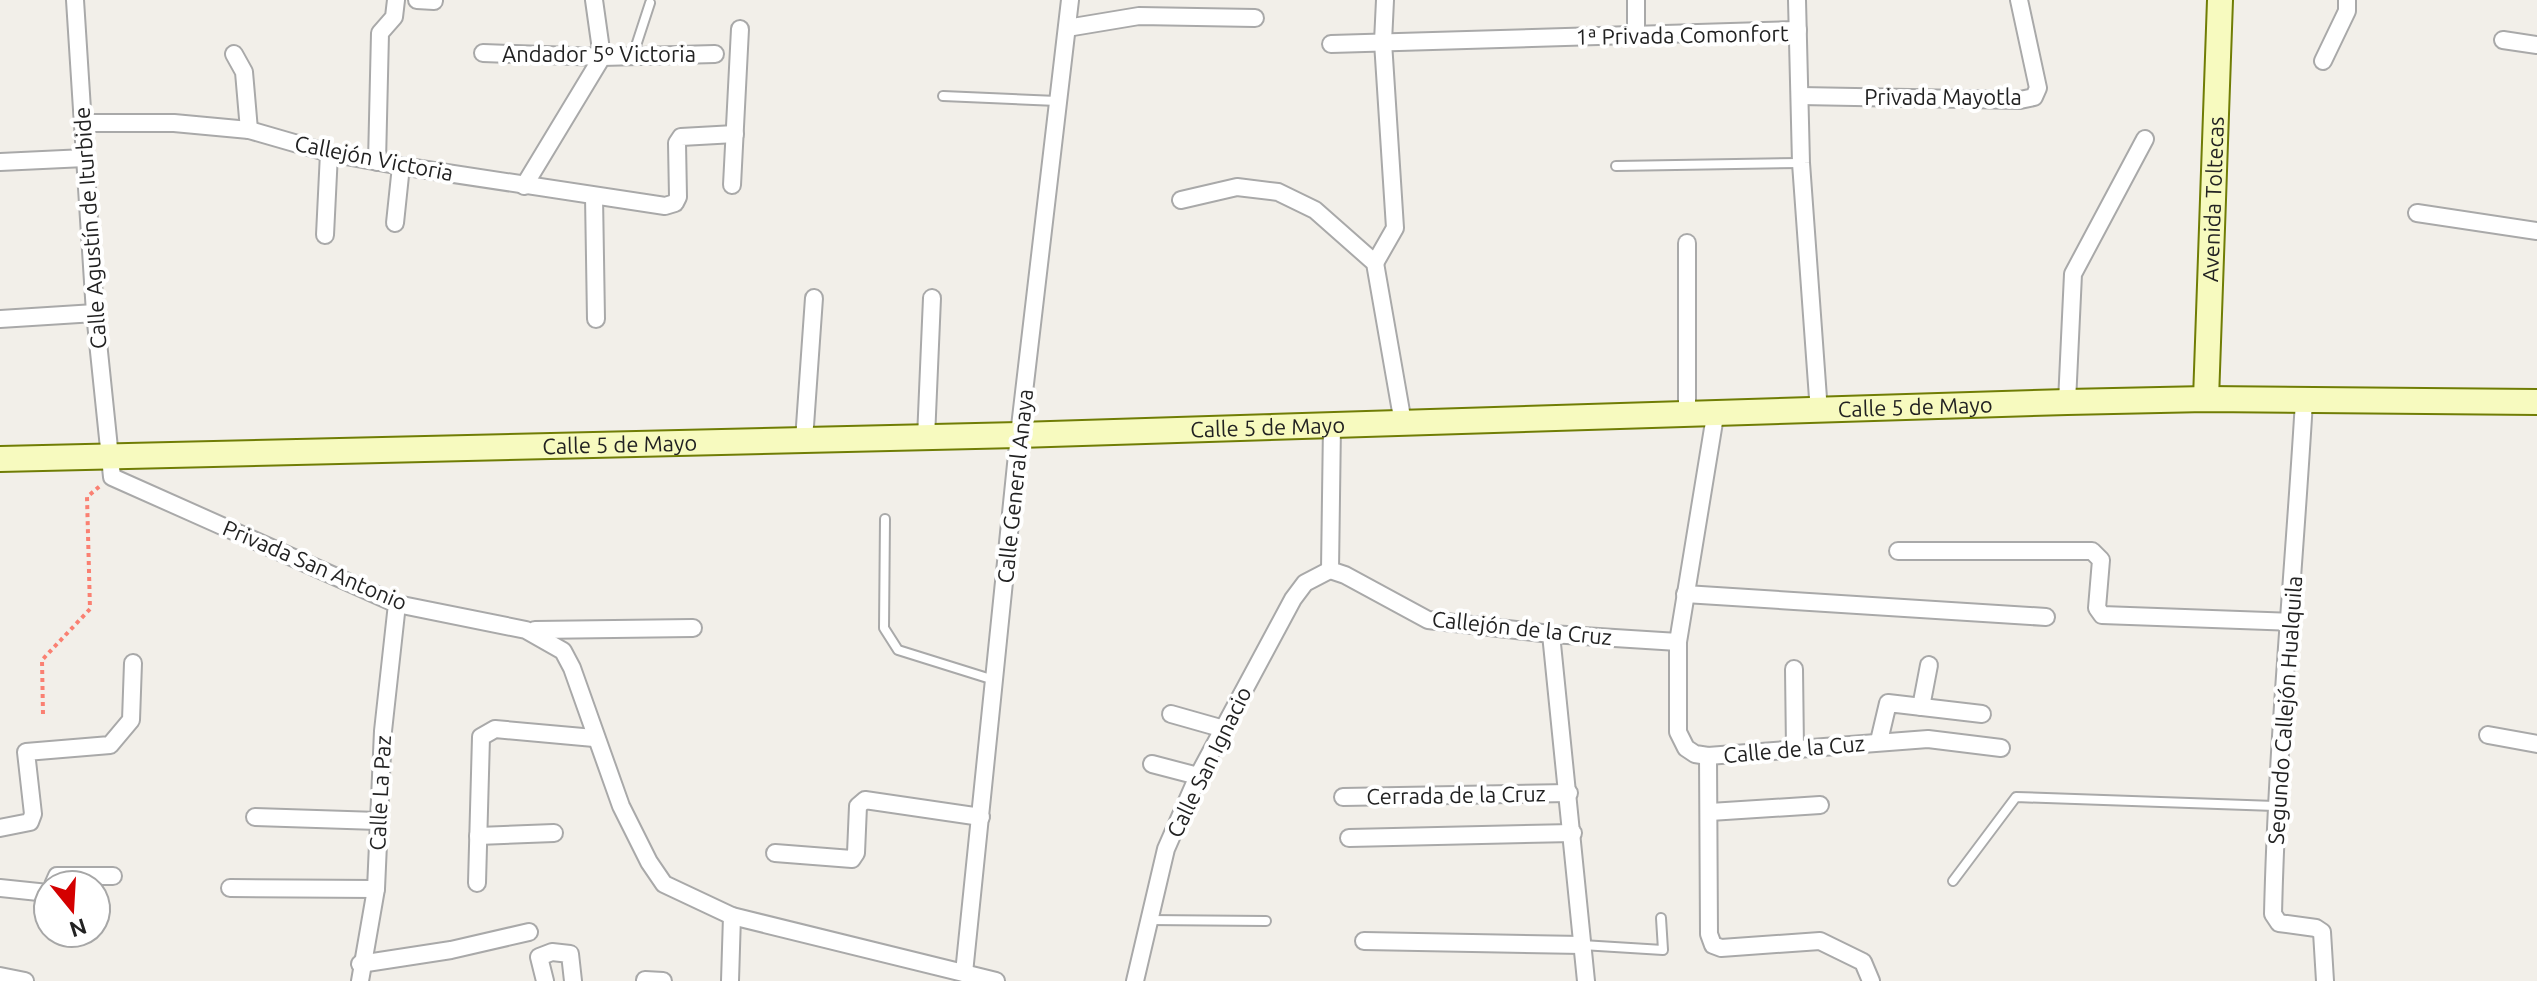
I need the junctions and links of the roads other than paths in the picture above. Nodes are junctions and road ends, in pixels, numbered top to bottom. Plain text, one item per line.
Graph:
1 (75, 0) edge
2 (396, 0) edge
3 (417, 0) edge
4 (594, 0) edge
5 (1070, 0) edge
6 (1385, 0) edge
7 (1636, 0) edge
8 (1797, 0) edge
9 (2019, 0) edge
10 (2220, 0) edge
11 (2347, 0) edge
12 (434, 1) edge
13 (650, 3) dead end
14 (1255, 18) dead end
15 (1067, 28) junction
16 (740, 29) dead end
17 (1798, 30) junction
18 (1636, 35) junction
19 (2503, 40) dead end
20 (1383, 42) junction
21 (1331, 44) dead end
22 (2537, 45) edge
23 (483, 53) dead end
24 (234, 54) dead end
25 (715, 54) dead end
26 (633, 56) junction
27 (602, 57) junction
28 (2323, 61) dead end
29 (943, 96) dead end
30 (1800, 96) junction
31 (1058, 101) junction
32 (83, 123) junction
33 (249, 130) junction
34 (735, 134) junction
35 (2145, 139) dead end
36 (329, 153) junction
37 (85, 158) junction
38 (0, 162) edge
39 (377, 162) junction
40 (1801, 163) junction
41 (401, 166) junction
42 (1616, 166) dead end
43 (732, 185) dead end
44 (524, 186) junction
45 (594, 196) junction
46 (1181, 200) dead end
47 (2417, 213) dead end
48 (395, 223) dead end
49 (2537, 231) edge
50 (325, 235) dead end
51 (1687, 243) dead end
52 (1375, 263) junction
53 (814, 298) dead end
54 (932, 298) dead end
55 (95, 313) junction
56 (0, 319) edge
57 (596, 319) dead end
58 (2206, 399) junction
59 (2304, 401) junction
60 (2067, 402) junction
61 (2537, 402) edge
62 (1819, 412) junction
63 (1687, 416) junction
64 (1715, 416) junction
65 (1403, 423) junction
66 (1332, 425) junction
67 (1019, 435) junction
68 (926, 438) junction
69 (804, 440) junction
70 (0, 459) edge
71 (111, 466) junction
72 (885, 519) dead end
73 (1898, 551) dead end
74 (1330, 570) junction
75 (1685, 594) junction
76 (397, 604) junction
77 (2046, 617) dead end
78 (2292, 622) junction
79 (693, 628) dead end
80 (526, 630) junction
81 (1551, 634) junction
82 (1678, 642) junction
83 (133, 663) dead end
84 (1929, 665) dead end
85 (1794, 669) dead end
86 (995, 680) junction
87 (1921, 707) junction
88 (1171, 714) dead end
89 (1982, 714) dead end
90 (1224, 729) junction
91 (2488, 735) dead end
92 (594, 738) junction
93 (1879, 741) junction
94 (2537, 744) edge
95 (2001, 748) dead end
96 (1795, 749) junction
97 (1708, 756) junction
98 (1152, 764) dead end
99 (1198, 776) junction
100 (1569, 793) junction
101 (1343, 797) dead end
102 (1820, 805) dead end
103 (2275, 806) junction
104 (1710, 812) junction
105 (255, 817) dead end
106 (981, 817) junction
107 (378, 821) junction
108 (0, 828) edge
109 (554, 833) dead end
110 (1573, 833) junction
111 (478, 836) junction
112 (1349, 838) dead end
113 (775, 853) dead end
114 (1953, 881) dead end
115 (477, 883) dead end
116 (0, 888) edge
117 (230, 888) dead end
118 (376, 889) junction
119 (32, 891) edge
120 (732, 916) junction
121 (1661, 918) dead end
122 (1148, 920) junction
123 (1266, 921) dead end
124 (529, 932) dead end
125 (1364, 941) dead end
126 (1582, 945) junction
127 (360, 973) edge
128 (964, 973) junction
129 (0, 976) edge
130 (645, 980) edge
131 (1870, 980) edge
132 (25, 981) edge
133 (545, 981) edge
134 (573, 981) edge
135 (663, 981) edge
136 (730, 981) edge
137 (996, 981) edge
138 (1135, 981) edge
139 (1586, 981) edge
140 (2325, 981) edge

1 - 32 street, Calle Agustín de Iturbide
2 - 39 street
3 - 12 street
4 - 27 street
5 - 15 street, Calle General Anaya
6 - 20 street
7 - 18 street
8 - 17 street
9 - 30 street, Privada Mayotla
10 - 58 street, Avenida Toltecas
11 - 28 street
13 - 26 lane
14 - 15 street
15 - 31 street, Calle General Anaya
16 - 34 street
17 - 18 street, 1ª Privada Comonfort
17 - 30 street, 1ª Privada Comonfort
18 - 20 street, 1ª Privada Comonfort
19 - 22 street
20 - 21 street, 1ª Privada Comonfort
20 - 52 street
23 - 27 street, Andador 5º Victoria
24 - 33 street
25 - 26 street, Andador 5º Victoria
26 - 27 street, Andador 5º Victoria
27 - 44 street
29 - 31 lane
30 - 40 street, 1ª Privada Comonfort
31 - 67 street, Calle General Anaya
32 - 33 street, Callejón Victoria
32 - 37 street, Calle Agustín de Iturbide
33 - 36 street, Callejón Victoria
34 - 43 street
34 - 45 street, Callejón Victoria
35 - 60 street
36 - 39 street, Callejón Victoria
36 - 50 street
37 - 38 street
37 - 55 street, Calle Agustín de Iturbide
39 - 41 street, Callejón Victoria
40 - 42 lane
40 - 62 street, 1ª Privada Comonfort
41 - 44 street, Callejón Victoria
41 - 48 street
44 - 45 street, Callejón Victoria
45 - 57 street
46 - 52 street
47 - 49 street
51 - 63 street
52 - 65 street
53 - 69 street
54 - 68 street
55 - 56 street
55 - 71 street, Calle Agustín de Iturbide
58 - 59 street, Calle 5 de Mayo
58 - 60 street, Calle 5 de Mayo
59 - 61 street, Calle 5 de Mayo
59 - 78 street, Segundo Callejón Hualquila
60 - 62 street, Calle 5 de Mayo
62 - 64 street, Calle 5 de Mayo
63 - 64 street, Calle 5 de Mayo
63 - 65 street, Calle 5 de Mayo
64 - 75 street, Calle de la Cuz
65 - 66 street, Calle 5 de Mayo
66 - 67 street, Calle 5 de Mayo
66 - 74 street
67 - 68 street, Calle 5 de Mayo
67 - 86 street, Calle General Anaya
68 - 69 street, Calle 5 de Mayo
69 - 71 street, Calle 5 de Mayo
70 - 71 street, Calle 5 de Mayo
71 - 76 street, Privada San Antonio
72 - 86 lane
73 - 78 street
74 - 81 street, Callejón de la Cruz
74 - 90 street, Calle San Ignacio
75 - 77 street
75 - 82 street, Calle de la Cuz
76 - 80 street, Privada San Antonio
76 - 107 street, Calle La Paz
78 - 103 street, Segundo Callejón Hualquila
79 - 80 street
80 - 92 street, Privada San Antonio
81 - 82 street, Callejón de la Cruz
81 - 100 street, Cerrada de la Cruz
82 - 97 street, Calle de la Cuz
83 - 108 street
84 - 87 street
85 - 96 street
86 - 106 street, Calle General Anaya
87 - 89 street
87 - 93 street
88 - 90 street
90 - 99 street, Calle San Ignacio
91 - 94 street
92 - 111 street
92 - 120 street, Privada San Antonio
93 - 95 street, Calle de la Cuz
93 - 96 street, Calle de la Cuz
96 - 97 street, Calle de la Cuz
97 - 104 street
98 - 99 street
99 - 122 street, Calle San Ignacio
100 - 101 street, Cerrada de la Cruz
100 - 110 street, Cerrada de la Cruz
102 - 104 street
103 - 114 lane
103 - 140 street, Segundo Callejón Hualquila
104 - 131 street
105 - 107 street
106 - 113 street
106 - 128 street, Calle General Anaya
107 - 118 street, Calle La Paz
109 - 111 street
110 - 112 street
110 - 126 street, Cerrada de la Cruz
111 - 115 street
116 - 119 street
117 - 118 street
118 - 127 street, Calle La Paz
120 - 128 street, Privada San Antonio
120 - 136 street
121 - 126 lane
122 - 123 lane
122 - 138 street, Calle San Ignacio
124 - 127 street
125 - 126 street
126 - 139 street, Cerrada de la Cruz
128 - 137 street, Privada San Antonio
129 - 132 street
130 - 135 street
133 - 134 street

